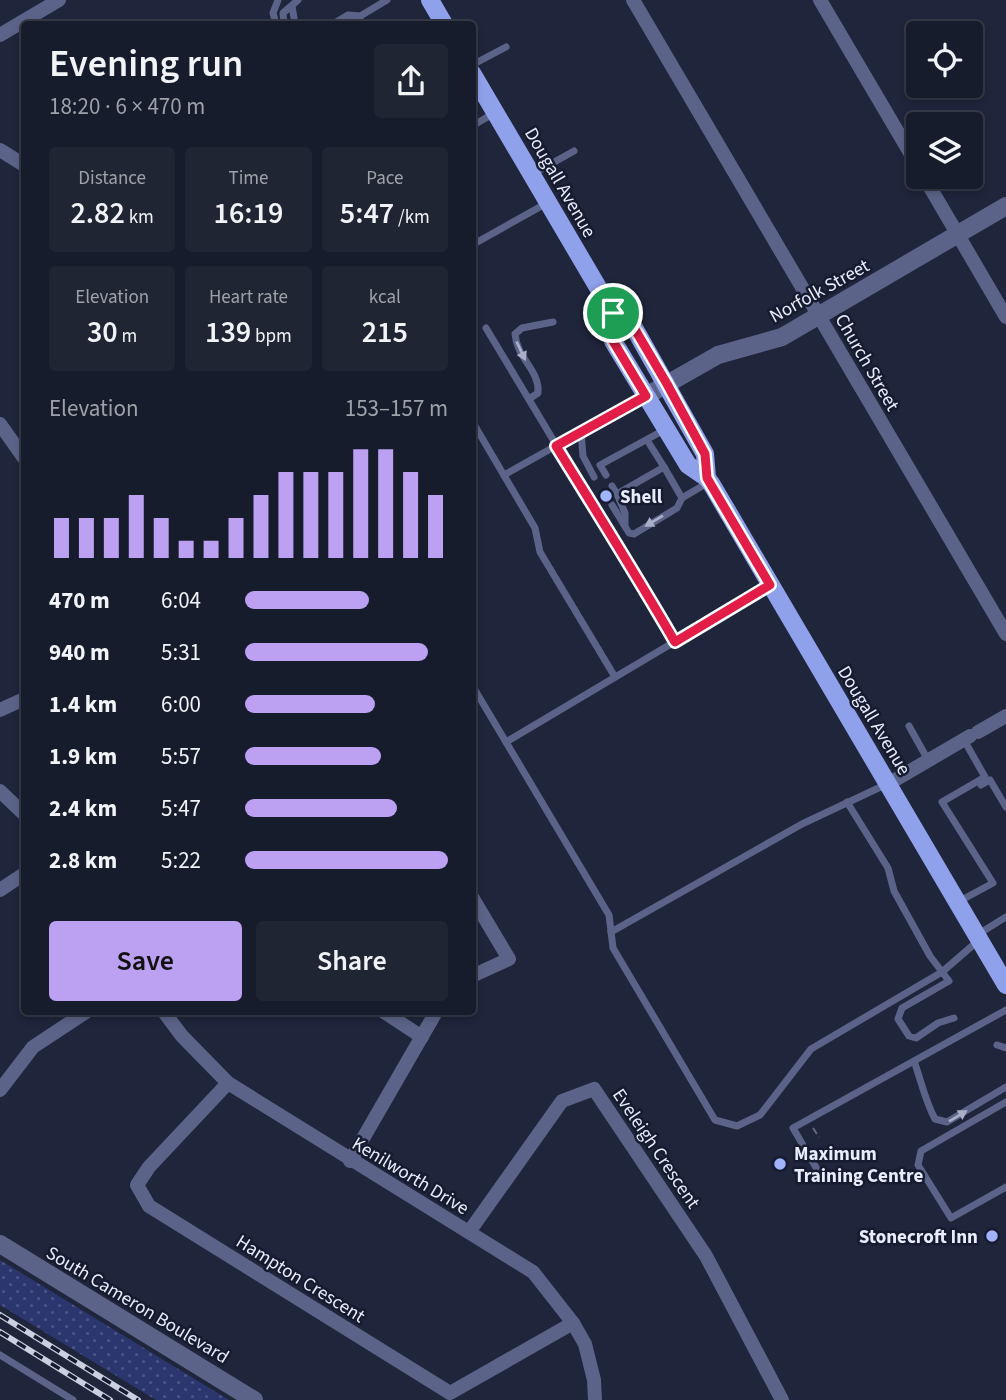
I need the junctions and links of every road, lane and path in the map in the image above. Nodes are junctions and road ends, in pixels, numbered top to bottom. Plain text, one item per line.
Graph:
1 (59, 0) edge
2 (278, 0) edge
3 (387, 0) edge
4 (430, 0) edge
5 (633, 0) edge
6 (820, 0) edge
7 (295, 3) edge
8 (361, 16) junction
9 (24, 21) edge
10 (275, 21) edge
11 (284, 21) edge
12 (295, 21) edge
13 (338, 21) edge
14 (352, 21) edge
15 (442, 21) edge
16 (21, 23) edge
17 (0, 35) edge
18 (506, 47) dead end
19 (476, 63) edge
20 (476, 80) edge
21 (496, 113) junction
22 (476, 125) edge
23 (906, 146) edge
24 (0, 150) edge
25 (574, 151) dead end
26 (21, 162) edge
27 (532, 175) junction
28 (931, 189) edge
29 (548, 202) junction
30 (1006, 206) edge
31 (958, 235) junction
32 (476, 243) edge
33 (613, 313) junction
34 (820, 317) junction
35 (1006, 317) edge
36 (553, 322) dead end
37 (486, 328) dead end
38 (667, 384) junction
39 (646, 396) junction
40 (529, 399) junction
41 (0, 424) edge
42 (476, 428) edge
43 (666, 429) junction
44 (581, 432) junction
45 (647, 440) junction
46 (556, 446) junction
47 (632, 448) junction
48 (21, 454) edge
49 (620, 454) junction
50 (637, 456) dead end
51 (610, 460) junction
52 (625, 463) dead end
53 (600, 465) junction
54 (643, 467) dead end
55 (664, 467) junction
56 (615, 470) dead end
57 (632, 474) dead end
58 (504, 475) junction
59 (606, 475) dead end
60 (648, 476) junction
61 (708, 480) junction
62 (621, 481) dead end
63 (636, 482) junction
64 (612, 486) dead end
65 (626, 488) junction
66 (617, 494) junction
67 (682, 498) junction
68 (612, 505) dead end
69 (625, 526) junction
70 (770, 585) junction
71 (1006, 634) edge
72 (675, 642) junction
73 (615, 677) junction
74 (476, 692) edge
75 (21, 700) edge
76 (0, 710) edge
77 (1006, 716) edge
78 (909, 726) dead end
79 (970, 736) junction
80 (506, 741) junction
81 (928, 760) junction
82 (888, 784) junction
83 (0, 790) edge
84 (847, 802) junction
85 (945, 805) junction
86 (1006, 807) edge
87 (21, 811) edge
88 (21, 876) edge
89 (0, 890) edge
90 (958, 902) junction
91 (476, 904) edge
92 (1006, 918) edge
93 (611, 932) junction
94 (979, 938) junction
95 (942, 972) junction
96 (476, 974) edge
97 (1006, 985) edge
98 (1006, 1010) edge
99 (81, 1015) edge
100 (166, 1015) edge
101 (389, 1015) edge
102 (434, 1015) edge
103 (963, 1034) junction
104 (422, 1037) junction
105 (997, 1045) dead end
106 (1006, 1048) edge
107 (914, 1061) junction
108 (228, 1083) junction
109 (1006, 1087) edge
110 (0, 1090) edge
111 (1006, 1102) edge
112 (811, 1124) dead end
113 (819, 1137) dead end
114 (350, 1161) junction
115 (821, 1176) dead end
116 (1006, 1187) edge
117 (469, 1233) junction
118 (0, 1244) edge
119 (573, 1323) junction
120 (0, 1356) edge
121 (73, 1400) edge
122 (254, 1400) edge
123 (594, 1400) edge
124 (782, 1400) edge

1 - 9 street
2 - 10 lane
3 - 8 lane
4 - 15 main road
5 - 34 street, Church Street
6 - 23 street
7 - 11 lane
7 - 12 lane
8 - 13 lane
8 - 14 lane
16 - 17 street
18 - 19 lane
20 - 21 main road, Dougall Avenue
21 - 22 lane
21 - 27 main road, Dougall Avenue
24 - 26 street
25 - 27 lane
27 - 29 main road, Dougall Avenue
28 - 31 street
29 - 32 lane
29 - 33 main road, Dougall Avenue
30 - 31 street, Norfolk Street
31 - 34 street, Norfolk Street
31 - 35 street
33 - 38 main road, Dougall Avenue
33 - 39 main road, Dougall Avenue
34 - 38 street, Norfolk Street
34 - 71 street, Church Street
36 -> 40 lane
37 - 40 lane
38 - 39 street, Norfolk Street
38 - 61 main road, Dougall Avenue
39 - 43 main road, Dougall Avenue
39 - 44 lane
40 - 46 lane
41 - 48 street
42 - 58 lane
43 - 45 lane
43 - 61 main road, Dougall Avenue
44 - 46 lane
44 - 53 lane
45 - 47 lane
45 - 55 lane
46 - 58 lane
46 - 72 lane
47 - 49 lane
47 - 50 lane
49 - 51 lane
49 - 52 lane
51 - 53 lane
51 - 56 lane
53 - 59 lane
54 - 60 lane
55 - 60 lane
55 - 67 lane
57 - 63 lane
58 - 73 lane
60 - 63 lane
61 - 67 lane
61 - 70 main road, Dougall Avenue
62 - 65 lane
63 - 65 lane
64 - 66 lane
65 - 66 lane
66 - 69 lane
67 -> 69 lane
68 - 69 lane
70 - 72 lane
70 - 82 main road, Dougall Avenue
72 - 73 lane
73 - 80 lane
74 - 80 lane
75 - 76 street
77 - 79 street
78 - 81 lane
79 - 81 street
79 - 85 lane
80 - 93 lane
81 - 82 street
82 - 84 lane
82 - 90 main road, Dougall Avenue
83 - 87 street
84 - 93 lane
84 - 95 lane
85 - 86 lane
85 - 90 lane
88 - 89 street
90 - 94 main road, Dougall Avenue
91 - 96 street
92 - 94 lane
93 - 95 lane
94 - 95 lane
94 - 97 main road, Dougall Avenue
95 - 103 lane
98 - 103 lane
99 - 110 street
100 - 108 street, Kenilworth Drive
101 - 104 street
102 - 104 street
103 - 107 lane
104 - 114 street
105 - 106 lane
107 -> 109 lane
107 - 115 lane
108 - 114 street, Kenilworth Drive
108 - 119 street, Hampton Crescent
111 - 116 lane
112 - 113 path
114 - 117 street, Kenilworth Drive
117 - 119 street, Kenilworth Drive
117 - 124 street, Eveleigh Crescent
118 - 122 street, South Cameron Boulevard
119 - 123 street, Kenilworth Drive
120 - 121 lane

